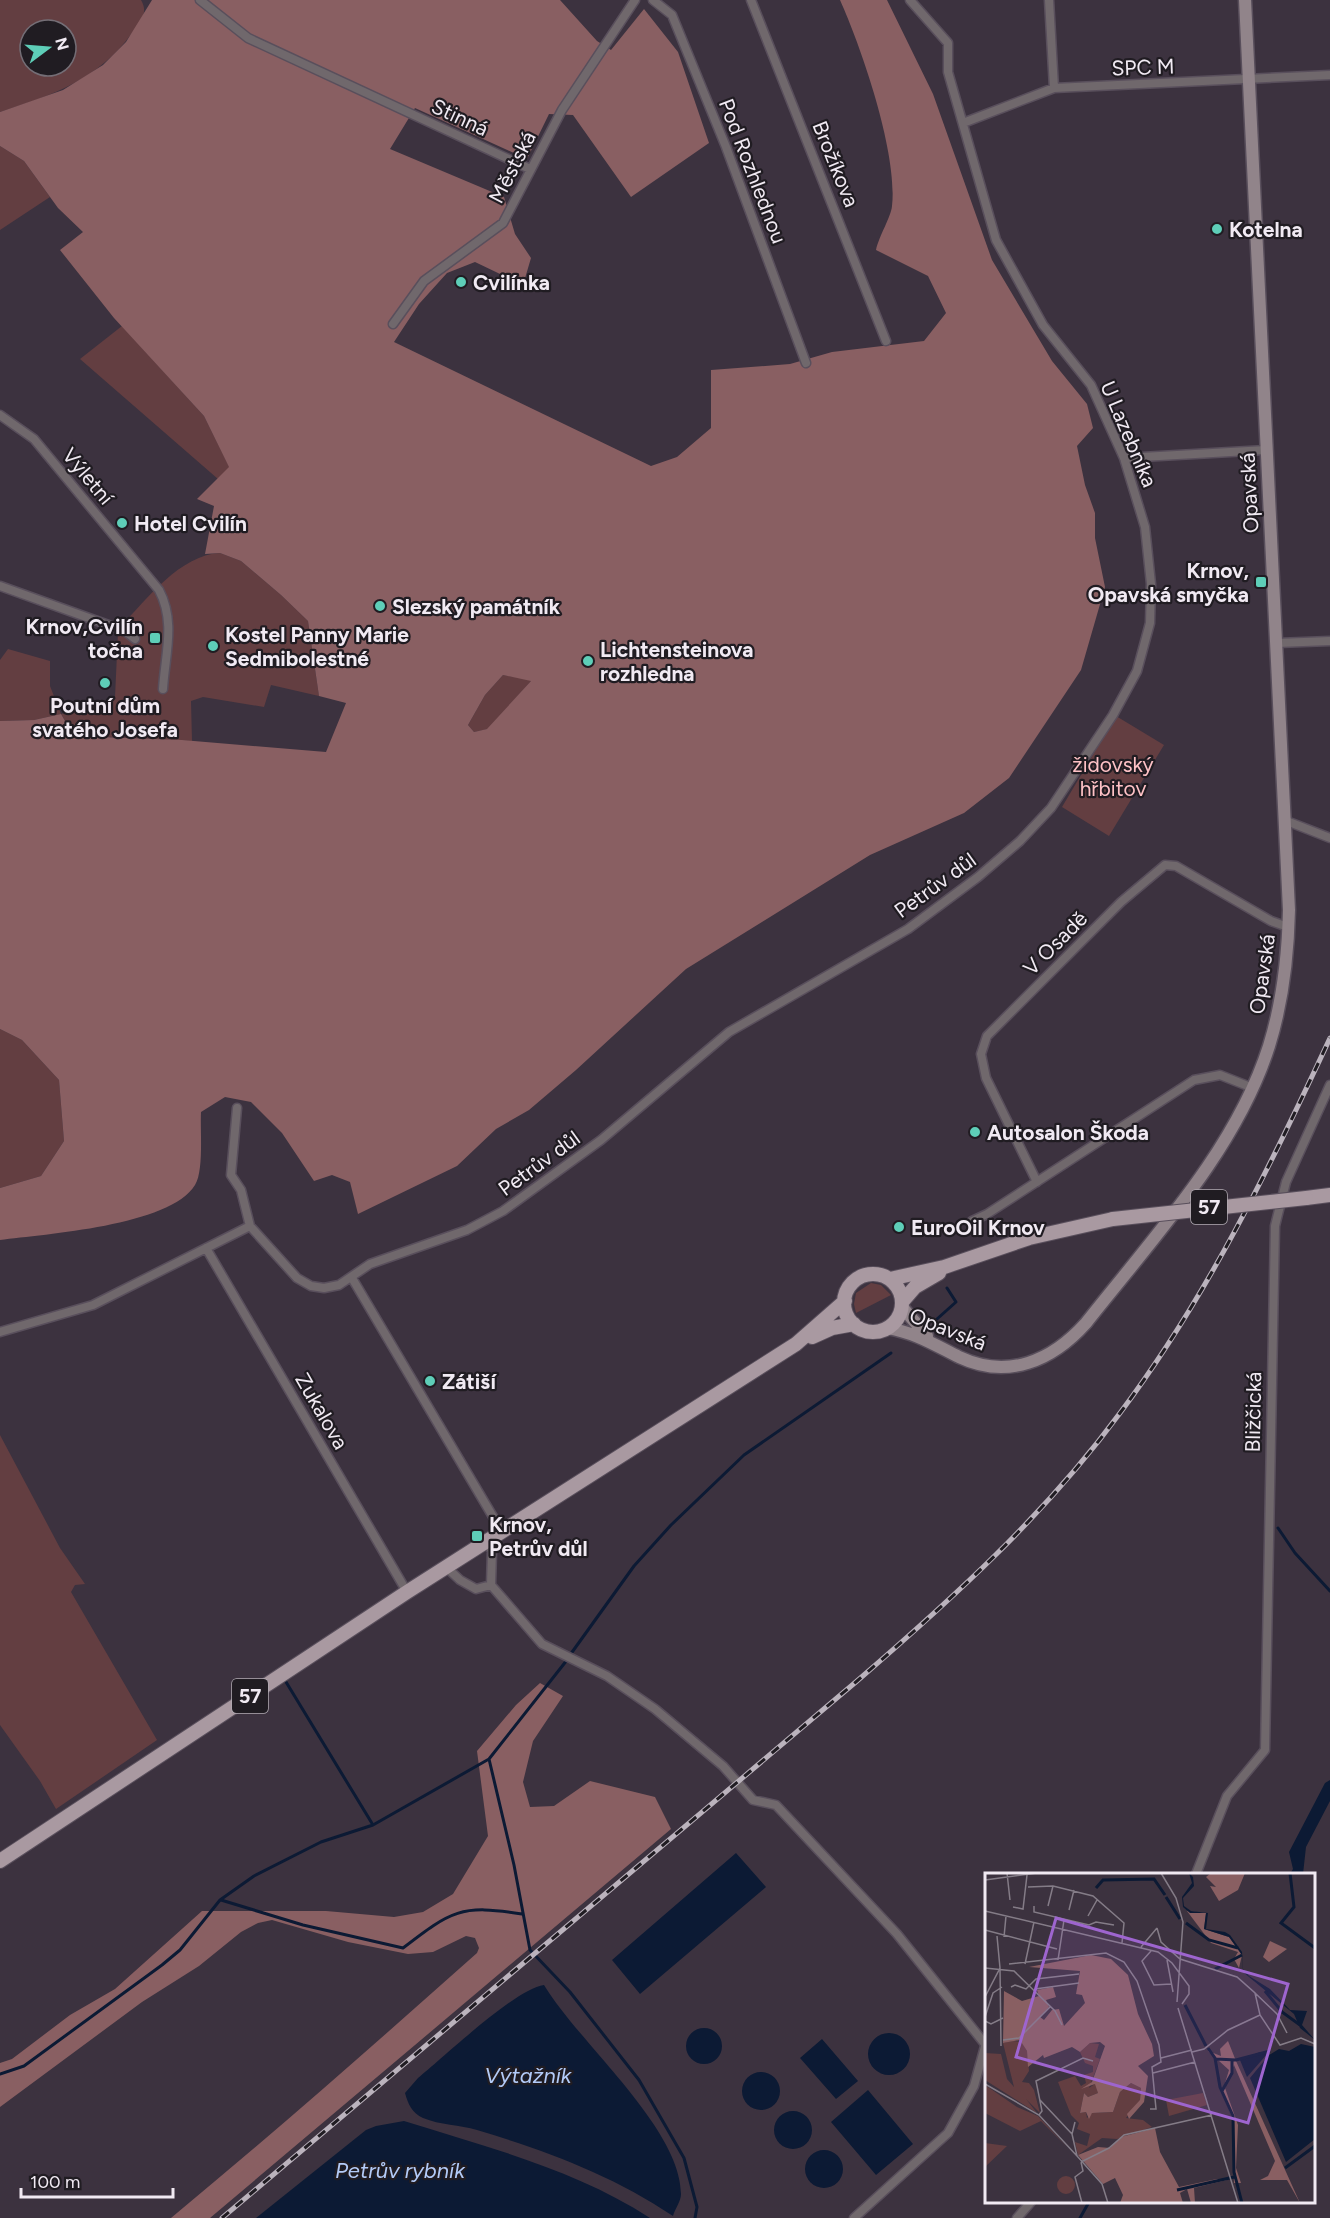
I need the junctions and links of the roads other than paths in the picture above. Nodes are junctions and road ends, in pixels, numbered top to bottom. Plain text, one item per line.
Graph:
1 (200, 0) edge
2 (635, 0) edge
3 (653, 0) edge
4 (752, 0) edge
5 (910, 0) edge
6 (1049, 0) edge
7 (1245, 0) edge
8 (1330, 75) edge
9 (1249, 80) junction
10 (1054, 88) junction
11 (963, 123) junction
12 (530, 169) junction
13 (393, 324) dead end
14 (886, 341) dead end
15 (806, 363) dead end
16 (0, 415) edge
17 (1266, 450) junction
18 (1124, 458) junction
19 (0, 586) edge
20 (135, 639) dead end
21 (1330, 641) edge
22 (1277, 643) junction
23 (163, 689) dead end
24 (1051, 808) joint
25 (1284, 820) junction
26 (1330, 838) edge
27 (1288, 927) junction
28 (1330, 1085) edge
29 (1253, 1088) junction
30 (237, 1108) dead end
31 (1037, 1182) junction
32 (1330, 1195) edge
33 (972, 1221) dead end
34 (250, 1226) junction
35 (206, 1248) junction
36 (944, 1267) junction
37 (352, 1278) junction
38 (890, 1279) junction
39 (844, 1301) junction
40 (902, 1305) junction
41 (854, 1324) junction
42 (887, 1328) junction
43 (0, 1332) edge
44 (932, 1341) junction
45 (796, 1344) junction
46 (502, 1532) junction
47 (487, 1541) junction
48 (446, 1567) junction
49 (491, 1585) junction
50 (407, 1592) junction
51 (0, 1861) edge
52 (1197, 1873) edge
53 (985, 2043) edge
54 (985, 2048) edge
55 (1030, 2203) edge
56 (854, 2218) edge
57 (1017, 2218) edge

1 - 12 street, Stinná
2 - 12 street, Městská
3 - 15 street, Pod Rozhlednou
4 - 14 street, Brožíkova
5 - 11 street, U Lazebníka
6 - 10 street
7 - 9 main road, Opavská
8 - 9 street, SPC M
9 - 10 street, SPC M
9 - 17 main road, Opavská
10 - 11 street, SPC M
11 - 18 street, U Lazebníka
12 - 13 street, Městská
16 - 23 street, Výletní
17 - 18 street
17 - 22 main road, Opavská
18 - 24 street, U Lazebníka
19 - 20 street
21 - 22 street
22 - 25 main road, Opavská
24 - 37 street, Petrův důl
25 - 26 street
25 - 27 main road, Opavská
27 - 29 main road, Opavská
27 - 31 street, V Osadě
28 - 52 street, Bližčická
29 - 31 street
29 - 44 main road, Opavská
30 - 34 street
31 - 33 street
32 - 36 main road, 57, bridge
34 - 35 street
34 - 37 street, Petrův důl
35 - 43 street
35 - 50 street, Zukalova
36 - 38 main road, 57
36 - 40 main road, 57
37 - 46 street
38 - 39 main road, 57
38 - 40 main road
39 - 41 main road
39 - 45 main road, 57
40 - 42 main road, 57
40 - 44 main road
41 - 42 main road, 57
41 - 45 main road, 57
42 - 44 main road, Opavská
45 - 46 main road, 57
46 - 47 main road, 57
47 - 48 main road, 57
47 - 49 street
48 - 49 street
48 - 50 main road, 57
49 - 53 street
50 - 51 main road, 57
54 - 56 street
55 - 57 street

